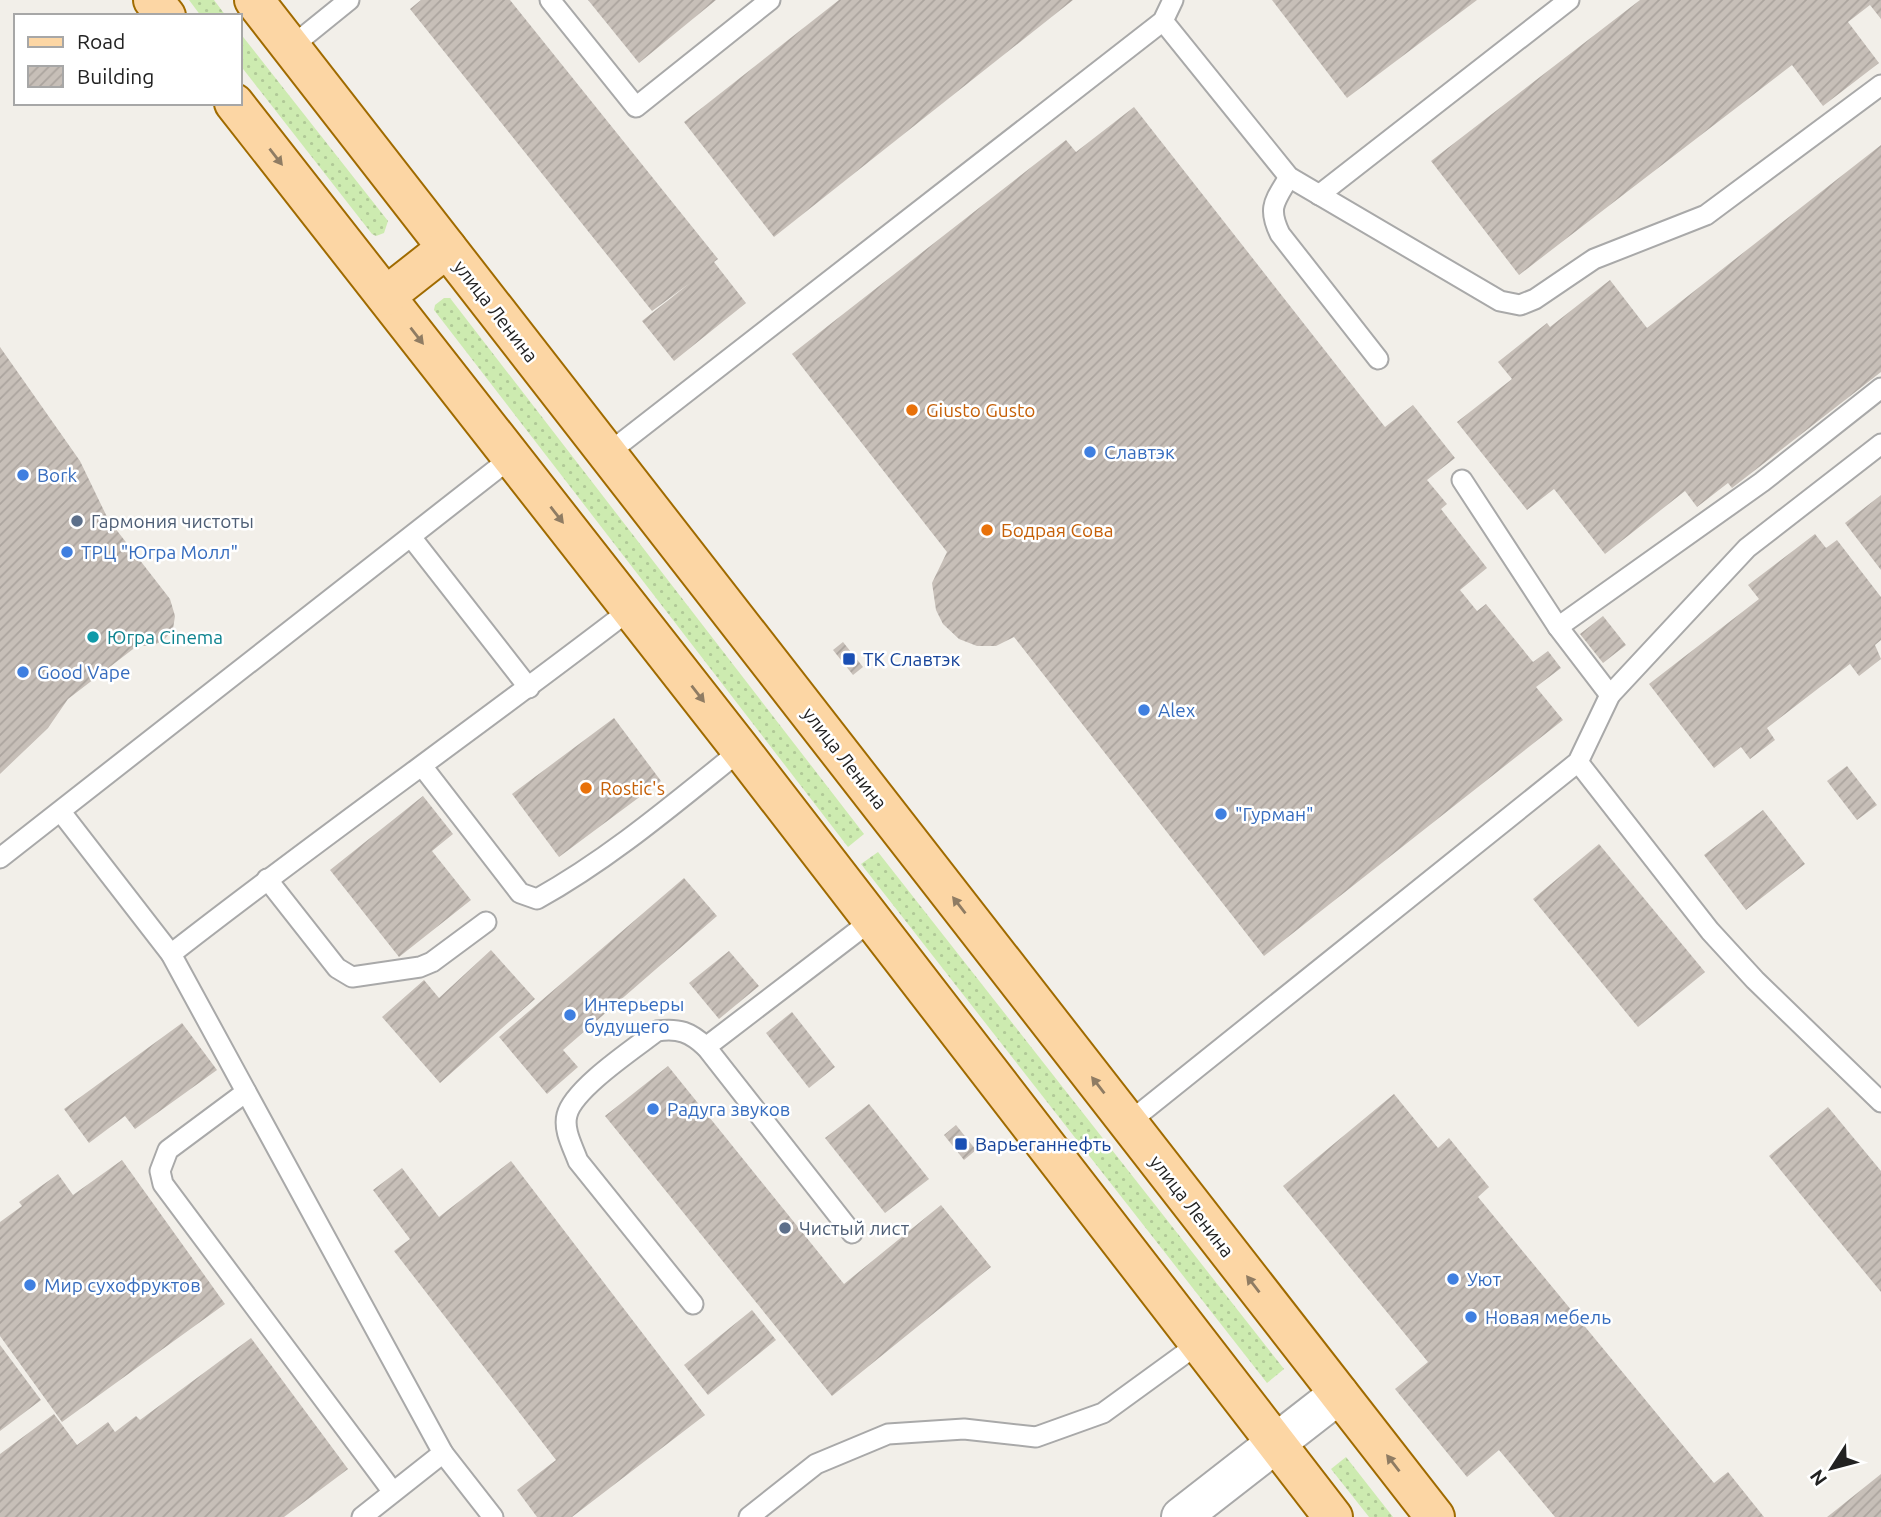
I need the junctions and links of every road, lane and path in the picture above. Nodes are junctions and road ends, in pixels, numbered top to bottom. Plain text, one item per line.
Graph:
1 (153, 0) edge
2 (254, 0) edge
3 (349, 0) edge
4 (550, 0) edge
5 (770, 0) edge
6 (1173, 0) edge
7 (1569, 0) edge
8 (164, 14) edge
9 (1163, 22) junction
10 (291, 47) junction
11 (1881, 85) edge
12 (236, 105) edge
13 (1289, 177) junction
14 (1319, 195) junction
15 (447, 248) junction
16 (386, 296) junction
17 (1378, 359) dead end
18 (1881, 388) edge
19 (1881, 444) edge
20 (607, 454) junction
21 (512, 457) junction
22 (1462, 480) dead end
23 (411, 537) junction
24 (631, 609) junction
25 (1558, 627) junction
26 (529, 688) junction
27 (1610, 695) junction
28 (741, 750) junction
29 (1578, 762) junction
30 (422, 765) junction
31 (61, 812) junction
32 (0, 858) edge
33 (267, 879) junction
34 (872, 920) junction
35 (486, 922) dead end
36 (171, 954) junction
37 (706, 1047) junction
38 (246, 1092) junction
39 (1881, 1102) edge
40 (1128, 1124) junction
41 (852, 1233) dead end
42 (693, 1304) dead end
43 (1198, 1344) junction
44 (1339, 1394) junction
45 (1275, 1442) junction
46 (443, 1453) junction
47 (393, 1492) junction
48 (362, 1517) edge
49 (493, 1517) edge
50 (749, 1517) edge
51 (1181, 1517) edge
52 (1333, 1517) edge
53 (1435, 1517) edge

1 - 8 main road
2 - 10 main road, улица Ленина
3 - 10 lane
4 - 5 lane
6 - 9 lane
7 - 14 lane
9 - 13 lane
9 - 20 lane
10 - 15 main road, улица Ленина
11 - 14 lane
12 -> 16 main road
13 - 14 lane
13 - 17 lane
15 - 16 main road
15 - 20 main road, улица Ленина
16 -> 21 main road
18 - 25 lane
19 - 27 lane
40 -> 20 main road, улица Ленина
21 - 23 lane
21 -> 24 main road
22 - 25 lane
23 - 26 lane
23 - 31 lane
24 - 26 lane
24 -> 28 main road
25 - 27 lane
26 - 30 lane
27 - 29 lane
28 - 30 lane
28 - 34 main road
29 - 39 lane
29 - 40 lane
30 - 33 lane
31 - 32 lane
31 - 36 lane
33 - 35 lane
33 - 36 lane
34 - 37 lane
34 - 43 main road
36 - 38 lane
37 - 41 lane
37 - 42 lane
38 - 46 lane
38 - 47 lane
44 -> 40 main road, улица Ленина
43 - 45 main road
43 - 50 lane
44 - 45 street
53 -> 44 main road, улица Ленина
45 - 51 street
45 - 52 main road
46 - 47 lane
46 - 49 lane
47 - 48 lane

